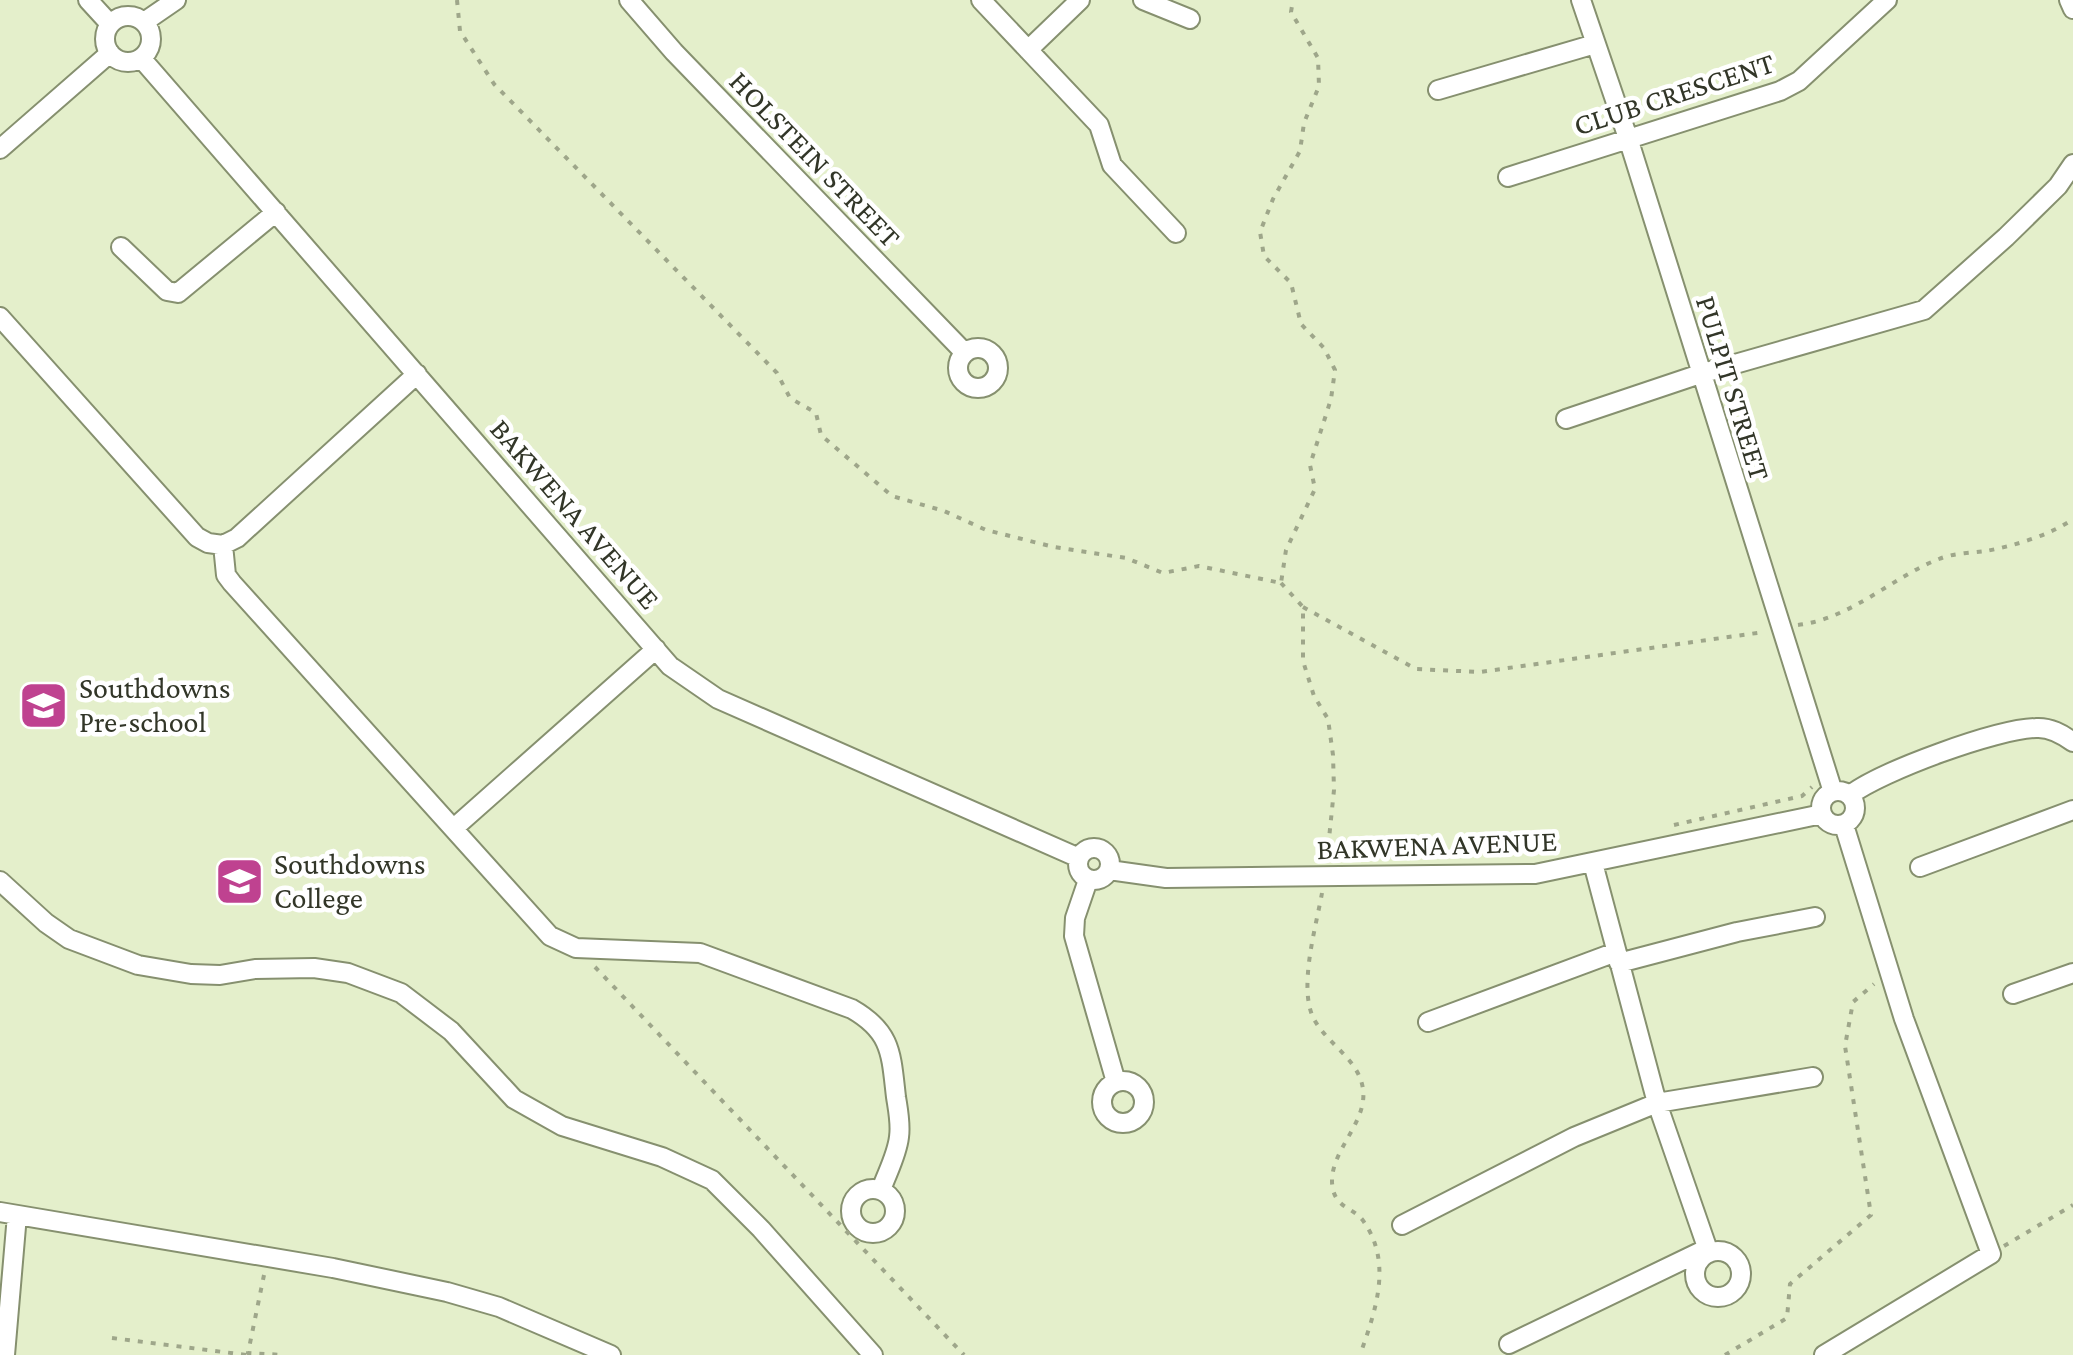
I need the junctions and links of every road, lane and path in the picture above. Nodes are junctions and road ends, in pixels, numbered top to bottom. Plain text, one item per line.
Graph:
1 (88, 0) edge
2 (176, 0) edge
3 (457, 0) edge
4 (630, 0) edge
5 (982, 0) edge
6 (1080, 0) edge
7 (1143, 0) edge
8 (1293, 0) edge
9 (1581, 0) edge
10 (1887, 0) edge
11 (2070, 0) edge
12 (2073, 9) edge
13 (1190, 19) dead end
14 (144, 22) junction
15 (110, 24) junction
16 (1596, 44) junction
17 (1028, 50) junction
18 (110, 53) junction
19 (141, 58) junction
20 (1438, 90) dead end
21 (1628, 138) junction
22 (0, 149) edge
23 (2073, 164) edge
24 (1508, 177) dead end
25 (276, 212) junction
26 (1176, 232) dead end
27 (121, 247) dead end
28 (0, 317) edge
29 (964, 354) dead end
30 (417, 374) junction
31 (1700, 374) junction
32 (1566, 419) dead end
33 (2073, 519) edge
34 (222, 544) junction
35 (1281, 583) junction
36 (1303, 607) junction
37 (1780, 628) junction
38 (656, 649) junction
39 (2073, 742) edge
40 (1814, 783) dead end
41 (1841, 794) junction
42 (2073, 810) edge
43 (1822, 814) junction
44 (1844, 825) junction
45 (1671, 826) dead end
46 (454, 828) junction
47 (1078, 858) junction
48 (1592, 863) junction
49 (1920, 867) dead end
50 (1109, 870) junction
51 (1325, 878) junction
52 (1088, 880) junction
53 (0, 882) edge
54 (1815, 917) dead end
55 (576, 948) junction
56 (1618, 958) junction
57 (1889, 970) junction
58 (2073, 973) edge
59 (2012, 994) dead end
60 (1428, 1022) dead end
61 (1813, 1077) dead end
62 (1116, 1082) dead end
63 (1657, 1103) junction
64 (880, 1190) dead end
65 (2073, 1205) edge
66 (8, 1213) edge
67 (1402, 1225) dead end
68 (1991, 1254) junction
69 (267, 1258) junction
70 (112, 1338) dead end
71 (1509, 1344) dead end
72 (247, 1354) edge
73 (5, 1355) edge
74 (284, 1355) edge
75 (611, 1355) edge
76 (873, 1355) edge
77 (964, 1355) edge
78 (1360, 1355) edge
79 (1725, 1355) edge
80 (1824, 1355) edge

1 - 15 street
2 - 14 street
3 - 35 path
4 - 29 street, HOLSTEIN STREET
5 - 17 street
6 - 17 street
7 - 13 street
8 - 35 path
9 - 16 street, PULPIT STREET
10 - 21 street, CLUB CRESCENT
11 - 12 street
14 - 15 street
14 - 19 street
15 - 18 street
16 - 20 street
16 - 21 street, PULPIT STREET
17 - 26 street
18 - 19 street
18 - 22 street
19 - 25 street, BAKWENA AVENUE
21 - 24 street, CLUB CRESCENT
21 - 31 street, PULPIT STREET
23 - 31 street
25 - 27 street
25 - 30 street, BAKWENA AVENUE
28 - 34 street
30 - 34 street
30 - 38 street, BAKWENA AVENUE
31 - 32 street
31 - 37 street, PULPIT STREET
33 - 37 path
34 - 46 street
35 - 36 path
36 - 37 path
36 - 51 path
37 - 41 street, PULPIT STREET
38 - 46 street
38 - 47 street, BAKWENA AVENUE
39 - 41 street
40 - 45 path
41 - 43 street
41 - 44 street
42 - 49 street
43 - 44 street
43 - 48 street, BAKWENA AVENUE
44 - 57 street
46 - 55 street
47 - 50 street
47 - 52 street
48 - 51 street, BAKWENA AVENUE
48 - 56 street
50 - 51 street, BAKWENA AVENUE
50 - 52 street
51 - 78 path
52 - 62 street
53 - 76 street
54 - 56 street
55 - 64 street
55 - 77 path
56 - 60 street
56 - 63 street
57 - 68 street
57 - 79 path
58 - 59 street
61 - 63 street
63 - 67 street
63 - 71 street
65 - 68 path
66 - 69 street
66 - 73 street
68 - 80 street
69 - 72 path
69 - 75 street
70 - 72 path
72 - 74 path

